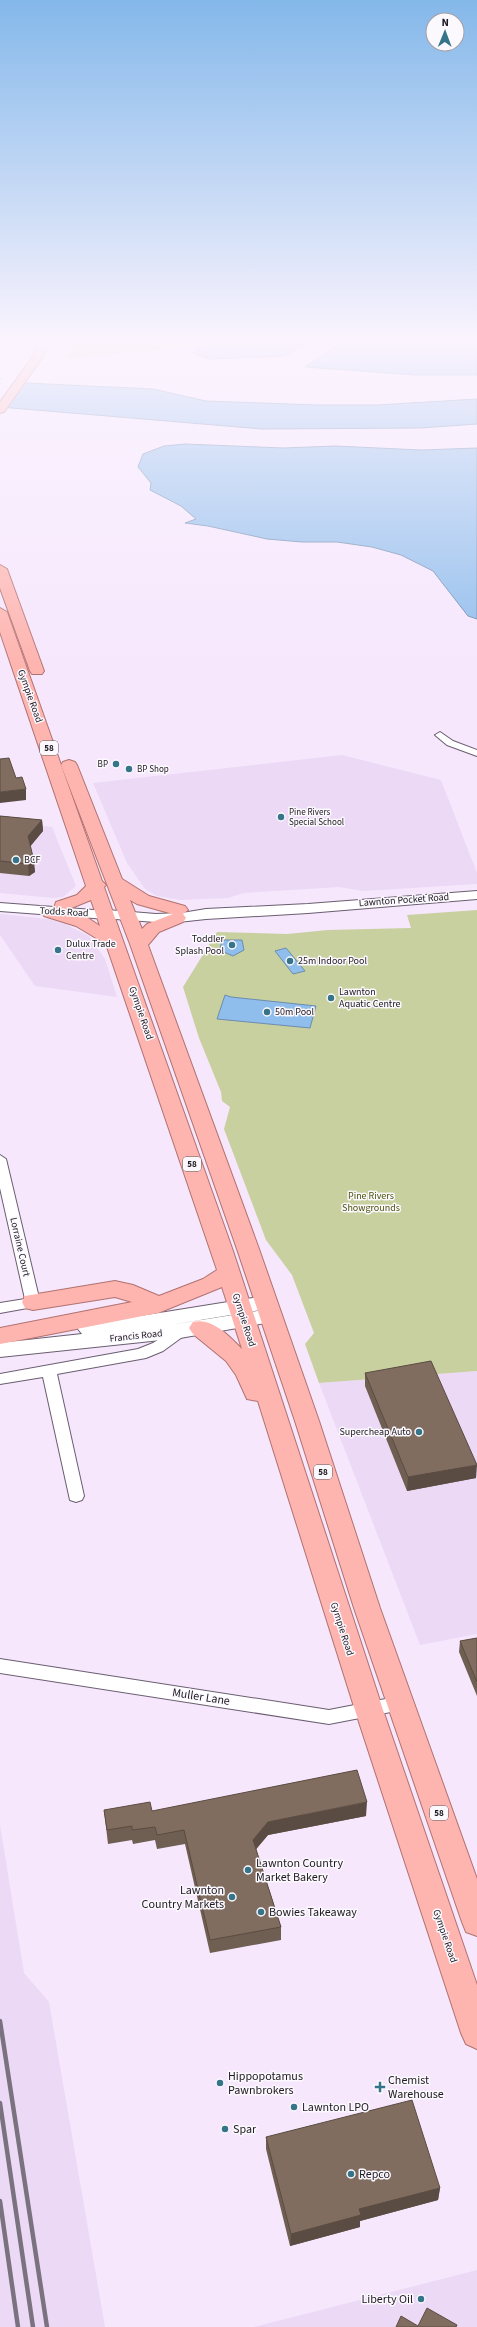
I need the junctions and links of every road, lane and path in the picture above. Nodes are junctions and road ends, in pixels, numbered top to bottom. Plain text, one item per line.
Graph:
1 (0, 569) edge
2 (4, 592) edge
3 (0, 612) edge
4 (41, 684) dead end
5 (440, 735) dead end
6 (64, 751) dead end
7 (477, 752) edge
8 (115, 882) junction
9 (97, 885) junction
10 (477, 895) edge
11 (0, 900) edge
12 (477, 900) edge
13 (0, 907) edge
14 (331, 908) junction
15 (56, 909) junction
16 (105, 912) junction
17 (127, 913) junction
18 (178, 914) junction
19 (116, 941) junction
20 (139, 944) junction
21 (0, 1159) edge
22 (229, 1273) junction
23 (32, 1302) junction
24 (158, 1305) junction
25 (0, 1308) edge
26 (268, 1310) junction
27 (242, 1314) junction
28 (191, 1329) junction
29 (0, 1336) edge
30 (0, 1350) edge
31 (49, 1370) junction
32 (0, 1378) edge
33 (271, 1407) junction
34 (76, 1496) dead end
35 (0, 1666) edge
36 (400, 1703) junction
37 (369, 1710) junction
38 (477, 1922) edge
39 (477, 2033) edge

1 - 2 highway, Gympie Road
2 - 4 highway, Gympie Road
3 - 9 highway, Gympie Road / 58
5 - 7 street
6 - 8 highway, Gympie Road / 58
8 - 17 highway, Gympie Road / 58
8 - 18 highway
9 - 15 highway
9 - 16 highway, Gympie Road / 58
10 - 14 main road, Lawnton Pocket Road
11 - 15 street, Todds Road
12 - 14 main road, Lawnton Pocket Road
13 - 15 street, Todds Road
14 - 18 main road, Lawnton Pocket Road
15 - 16 street, Todds Road
15 - 19 highway
16 - 17 main road, Todds Road
16 - 19 highway, Gympie Road / 58
17 - 18 main road, Lawnton Pocket Road
17 - 20 highway, Gympie Road / 58
18 - 20 highway
19 - 22 highway, Gympie Road / 58
20 - 26 highway, Gympie Road / 58
21 - 23 street, Lorraine Court
22 - 24 highway
22 - 27 highway, Gympie Road / 58
23 - 24 highway
23 - 25 street
24 - 29 highway
26 - 27 main road, Francis Road
26 - 36 highway, Gympie Road / 58
27 - 28 main road, Francis Road
27 - 29 main road, Francis Road
27 - 33 highway, Gympie Road / 58
28 - 30 main road, Francis Road
28 - 31 street
28 - 33 highway
31 - 32 street
31 - 34 street
33 - 37 highway, Gympie Road / 58
35 - 37 street, Muller Lane
36 - 37 street, Muller Lane
36 - 38 highway, Gympie Road / 58
37 - 39 highway, Gympie Road / 58

